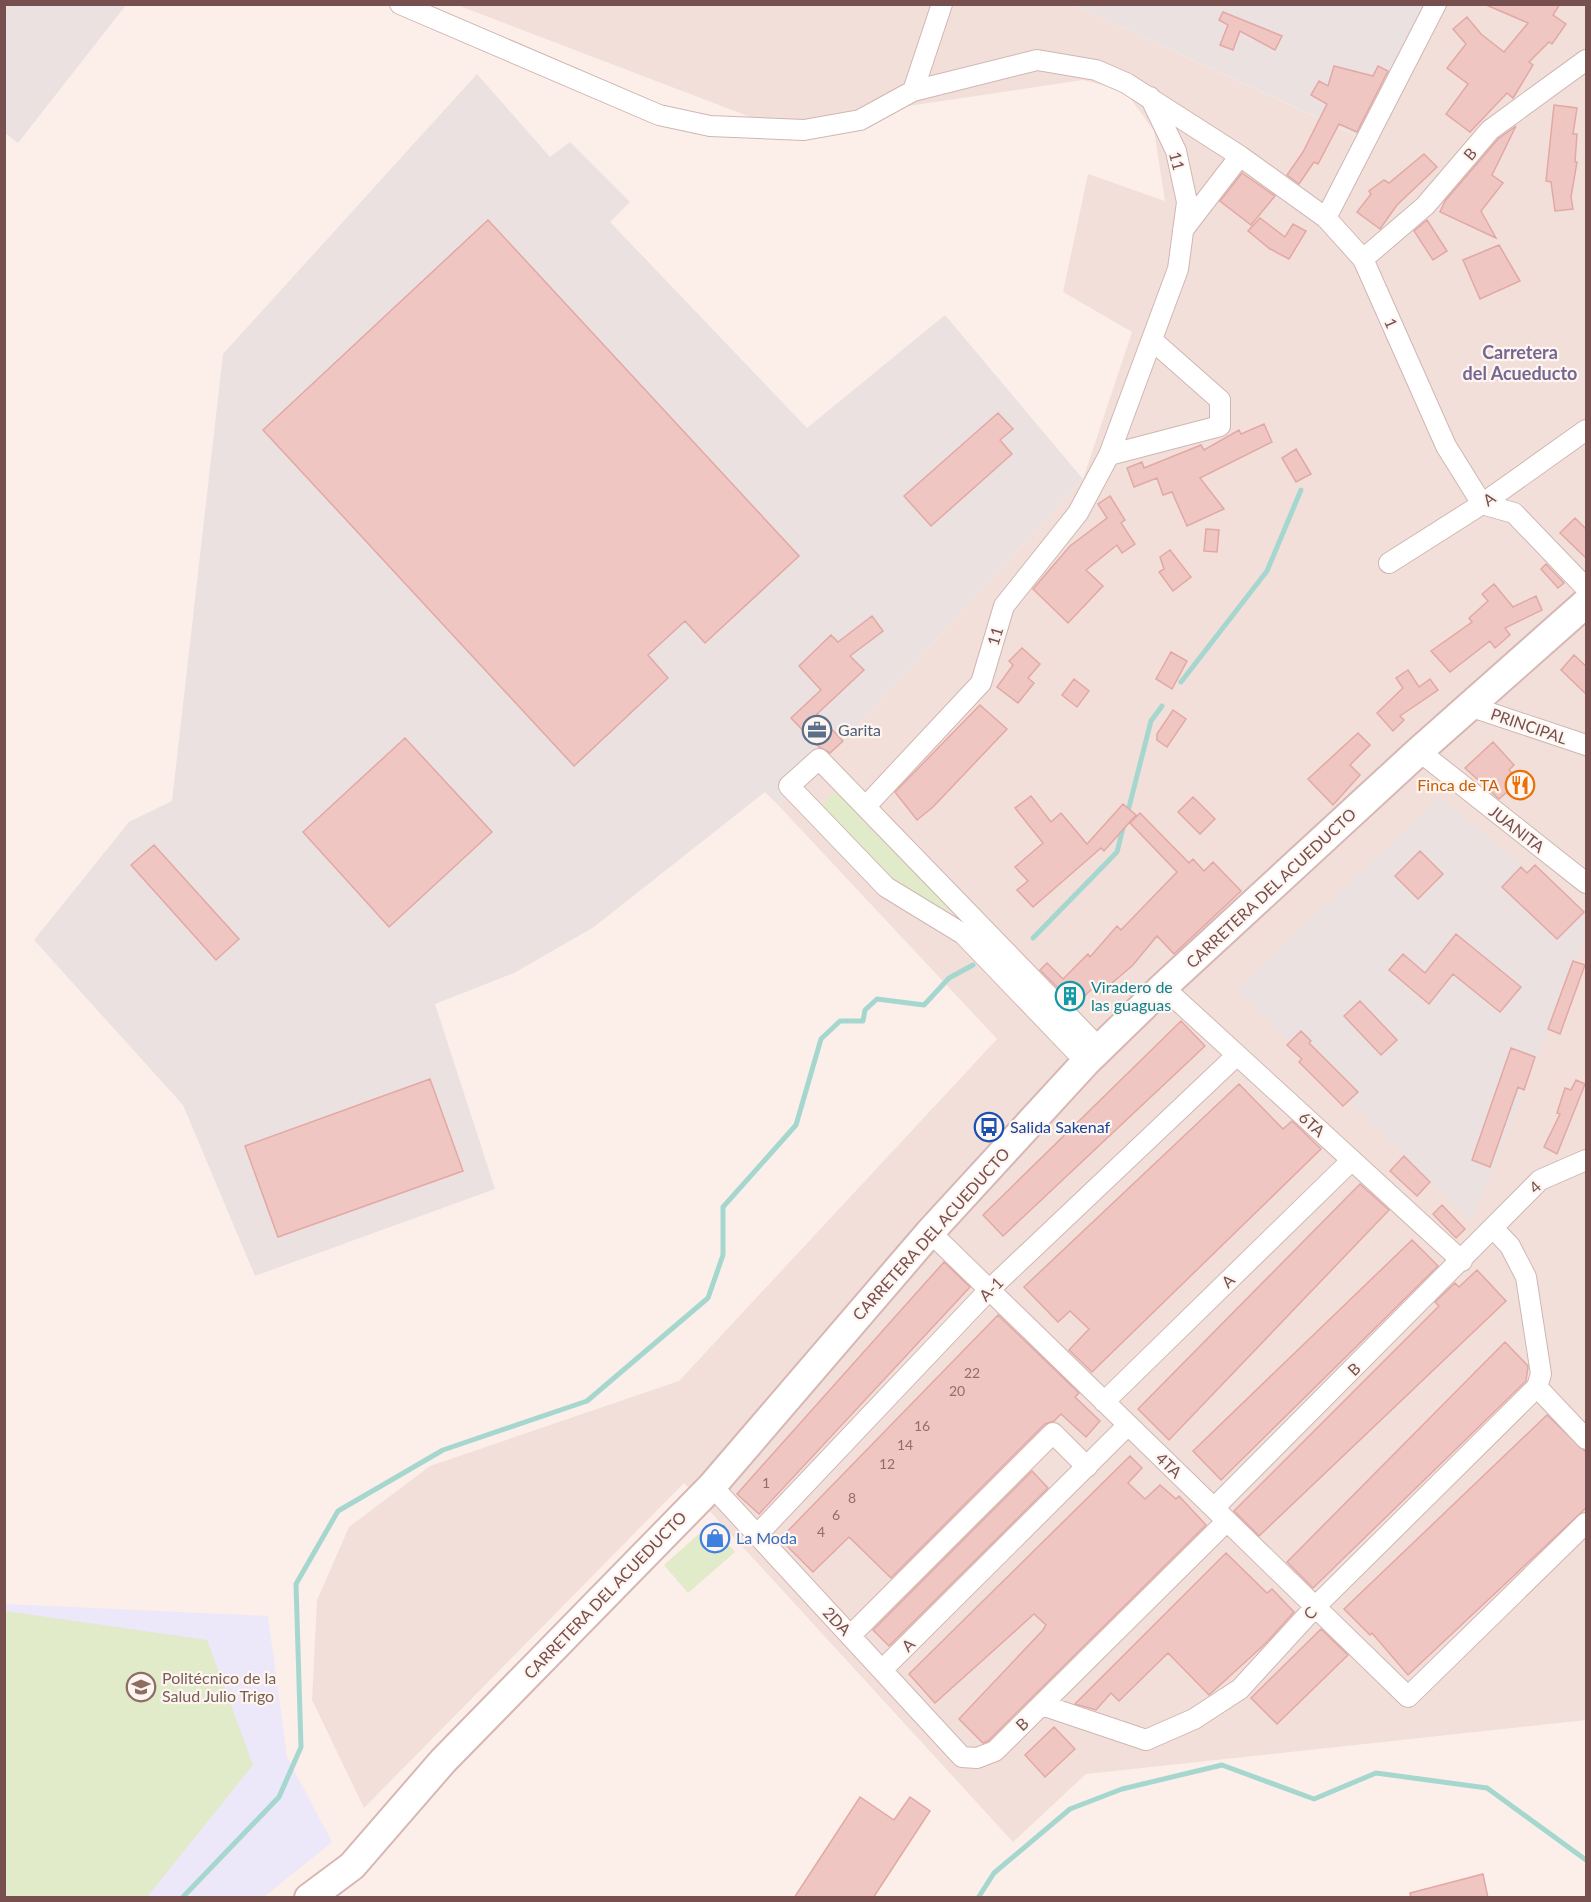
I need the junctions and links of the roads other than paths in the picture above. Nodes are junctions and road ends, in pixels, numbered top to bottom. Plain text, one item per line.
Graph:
1 (942, 4) edge
2 (1436, 4) edge
3 (403, 5) edge
4 (1587, 60) edge
5 (913, 91) junction
6 (1149, 96) junction
7 (1240, 156) junction
8 (1326, 218) junction
9 (1183, 230) junction
10 (1363, 259) junction
11 (1152, 340) junction
12 (1587, 430) edge
13 (1110, 455) junction
14 (1482, 504) junction
15 (1389, 564) dead end
16 (1587, 588) edge
17 (1587, 603) edge
18 (1472, 707) junction
19 (1587, 745) edge
20 (1419, 752) junction
21 (867, 805) junction
22 (1587, 883) edge
23 (1163, 987) junction
24 (1237, 1055) junction
25 (1093, 1056) junction
26 (1352, 1160) junction
27 (1587, 1160) edge
28 (1494, 1229) junction
29 (930, 1232) junction
30 (1462, 1261) junction
31 (989, 1290) junction
32 (1537, 1387) junction
33 (1104, 1402) junction
34 (1128, 1425) junction
35 (1587, 1440) edge
36 (1087, 1467) junction
37 (712, 1486) junction
38 (1220, 1515) junction
39 (1587, 1523) edge
40 (757, 1535) junction
41 (1315, 1607) junction
42 (850, 1636) junction
43 (882, 1670) junction
44 (1042, 1705) junction
45 (962, 1757) joint
46 (309, 1898) edge

1 - 5 street
2 - 8 street
3 - 5 street, 1
4 - 10 street, B
5 - 6 street, 1
6 - 7 street, 1
6 - 9 street, 11
7 - 8 street, 1
7 - 9 street
8 - 10 street, 1
9 - 11 street, 11
10 - 14 street, 1
11 - 13 street, 11
11 - 13 street
12 - 14 street, A
13 - 21 street, 11
14 - 15 street, A
14 - 16 street
17 - 18 street, CARRETERA DEL ACUEDUCTO
18 - 19 street, PRINCIPAL
18 - 20 street, CARRETERA DEL ACUEDUCTO
20 - 22 street, JUANITA
20 - 23 street, CARRETERA DEL ACUEDUCTO
21 - 25 street
21 - 25 street
23 - 24 street, 6TA
23 - 25 street, CARRETERA DEL ACUEDUCTO
24 - 26 street, 6TA
24 - 31 street, A-1
25 - 29 street, CARRETERA DEL ACUEDUCTO
26 - 30 street, 6TA
26 - 33 street, A
27 - 28 street, 4
28 - 30 street, B
28 - 32 street
29 - 31 street, 4TA
29 - 37 street, CARRETERA DEL ACUEDUCTO
30 - 38 street, B
31 - 33 street, 4TA
31 - 40 street, A-1
32 - 35 street
32 - 41 street, C
33 - 34 street, 4TA
34 - 36 street, A
34 - 38 street, 4TA
36 - 42 street
36 - 43 street, A
37 - 40 street, 2DA
37 - 46 street, CARRETERA DEL ACUEDUCTO
38 - 41 street, 4TA
38 - 44 street, B
39 - 41 street, 4TA
40 - 42 street, 2DA
41 - 44 street, C
42 - 43 street, 2DA
43 - 45 street, 2DA
44 - 45 street, B

